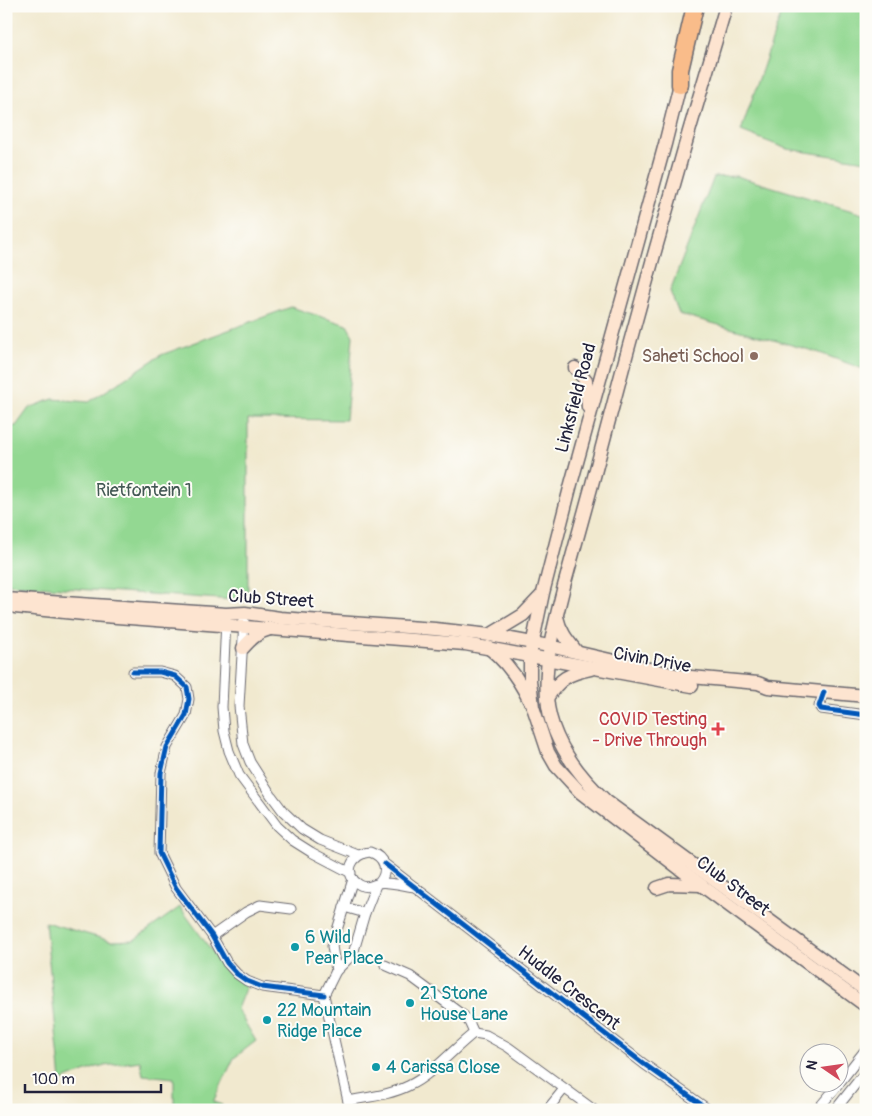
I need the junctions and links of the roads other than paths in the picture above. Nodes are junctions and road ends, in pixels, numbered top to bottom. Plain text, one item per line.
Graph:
1 (696, 6) edge
2 (703, 6) edge
3 (726, 6) edge
4 (680, 86) junction
5 (576, 368) dead end
6 (588, 420) junction
7 (543, 593) junction
8 (6, 599) edge
9 (6, 606) edge
10 (557, 614) junction
11 (226, 620) junction
12 (244, 620) junction
13 (273, 628) junction
14 (489, 641) junction
15 (243, 648) junction
16 (532, 649) junction
17 (548, 652) junction
18 (577, 652) junction
19 (596, 668) junction
20 (132, 672) dead end
21 (768, 687) junction
22 (824, 692) junction
23 (866, 696) edge
24 (547, 698) junction
25 (532, 707) junction
26 (866, 714) edge
27 (583, 787) junction
28 (358, 855) junction
29 (384, 864) junction
30 (352, 876) junction
31 (377, 884) junction
32 (701, 885) junction
33 (415, 887) junction
34 (657, 888) dead end
35 (344, 907) junction
36 (291, 909) dead end
37 (365, 914) junction
38 (212, 936) junction
39 (385, 965) dead end
40 (336, 971) junction
41 (866, 991) edge
42 (324, 995) junction
43 (866, 1006) edge
44 (474, 1033) junction
45 (866, 1049) edge
46 (850, 1069) edge
47 (866, 1071) edge
48 (564, 1089) junction
49 (830, 1094) edge
50 (349, 1105) edge
51 (707, 1109) edge
52 (547, 1110) edge
53 (594, 1110) edge
54 (817, 1110) edge
55 (835, 1110) edge

1 - 4 highway
2 - 4 main road, Linksfield Road
3 - 10 main road
4 - 6 main road, Linksfield Road
5 - 6 main road
6 - 7 main road, Linksfield Road
7 - 14 main road
7 - 16 main road, Linksfield Road
8 - 11 main road, Club Street
9 - 11 main road, Club Street
10 - 17 main road
10 - 18 main road
11 - 12 main road, Club Street
11 - 30 street
12 - 13 main road, Club Street
12 - 14 main road, Club Street
12 - 15 street
13 - 14 main road, Club Street
13 - 15 main road
14 - 16 main road, Club Street
14 - 25 main road
15 - 28 street
16 - 17 main road, Civin Drive
16 - 25 main road, Linksfield Road
17 - 18 main road, Civin Drive
17 - 19 main road, Civin Drive
17 - 24 main road
18 - 21 main road, Civin Drive
19 - 21 main road, Civin Drive
19 - 24 main road
20 - 38 street
21 - 22 main road, Civin Drive
22 - 23 main road, Civin Drive
22 - 26 street
24 - 27 main road
25 - 27 main road, Linksfield Road
27 - 32 main road, Club Street
27 - 41 main road, Club Street
28 - 29 street
28 - 30 street
29 - 31 street
29 - 33 street, Huddle Crescent
30 - 31 street
30 - 35 street
31 - 33 street
31 - 37 street
32 - 34 main road
32 - 43 main road, Club Street
33 - 51 street, Huddle Crescent
35 - 37 street
35 - 40 street
36 - 38 street
37 - 40 street
38 - 42 street
39 - 44 street
40 - 42 street
42 - 50 street
44 - 48 street
44 - 50 street
45 - 46 street
47 - 55 street
48 - 52 street
48 - 53 street
49 - 54 street

